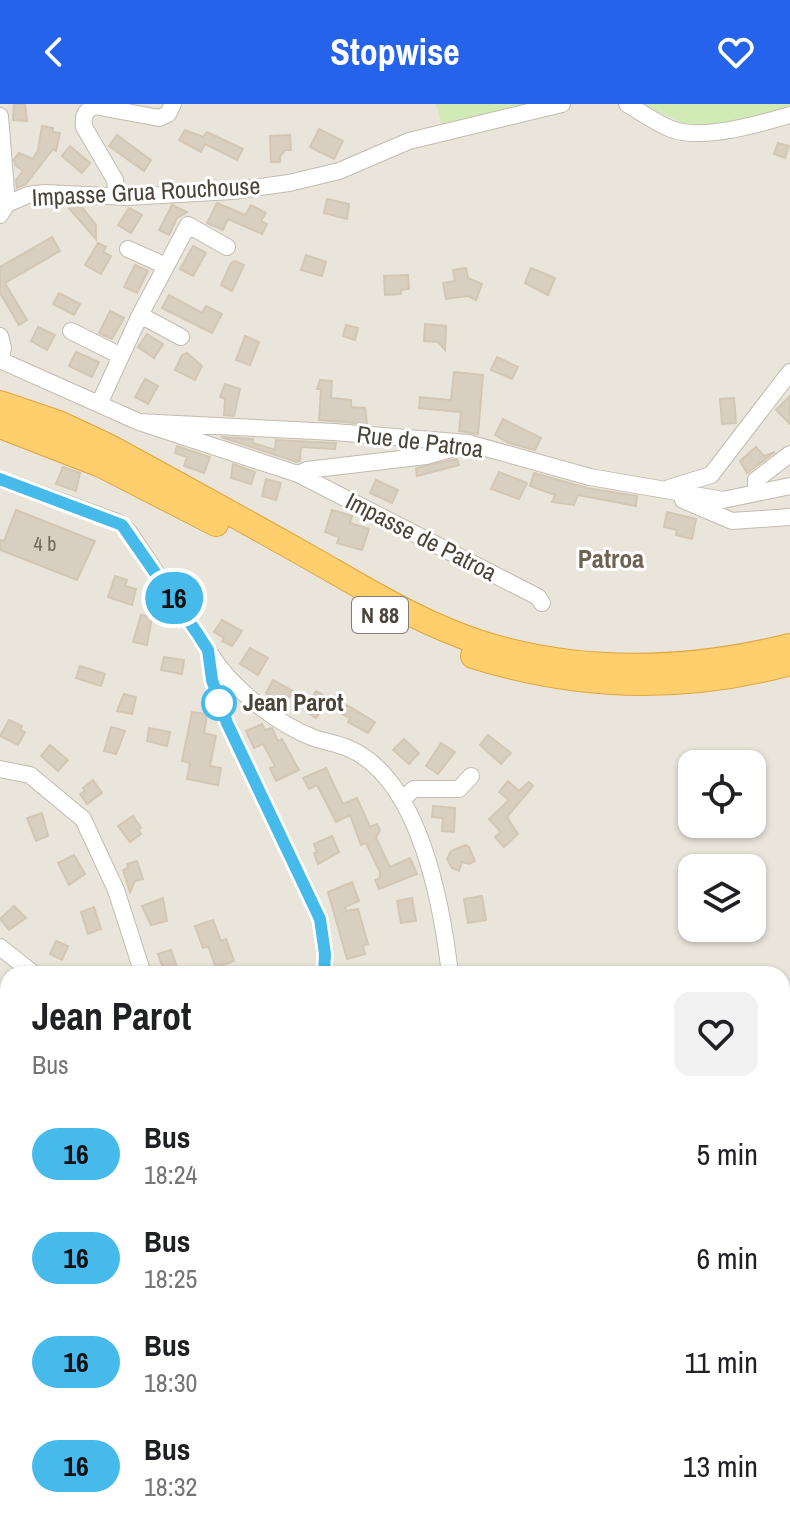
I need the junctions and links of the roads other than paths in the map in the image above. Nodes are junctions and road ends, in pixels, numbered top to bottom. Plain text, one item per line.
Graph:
1 (173, 104) edge
2 (562, 104) edge
3 (627, 104) edge
4 (790, 115) edge
5 (0, 116) edge
6 (117, 196) junction
7 (3, 210) edge
8 (227, 247) dead end
9 (128, 249) dead end
10 (166, 266) junction
11 (140, 315) junction
12 (71, 331) dead end
13 (0, 336) edge
14 (181, 337) dead end
15 (121, 356) junction
16 (0, 360) edge
17 (790, 372) edge
18 (0, 403) edge
19 (99, 404) junction
20 (139, 422) junction
21 (0, 426) edge
22 (468, 443) junction
23 (790, 454) edge
24 (298, 474) junction
25 (0, 479) edge
26 (790, 486) edge
27 (664, 490) junction
28 (684, 493) junction
29 (756, 493) junction
30 (790, 517) edge
31 (542, 603) dead end
32 (790, 646) edge
33 (208, 650) junction
34 (790, 663) edge
35 (0, 769) edge
36 (471, 776) dead end
37 (402, 799) junction
38 (0, 947) edge
39 (24, 966) edge
40 (140, 966) edge
41 (324, 966) edge
42 (449, 966) edge

1 - 6 street
2 - 6 street, Impasse Grua Rouchouse
3 - 4 street
5 - 7 street
6 - 7 street, Impasse Grua Rouchouse
8 - 10 street
9 - 10 street
10 - 11 street
11 - 14 street
11 - 15 street
12 - 15 street
13 - 16 street
15 - 19 street
16 - 19 street, Impasse de Patroa
17 - 27 street
18 - 32 highway, N 88
19 - 20 street, Impasse de Patroa
20 - 22 street, Rue de Patroa
20 - 24 street, Impasse de Patroa
21 - 34 highway, N 88
22 - 24 street, Impasse de Patroa
22 - 27 street, Rue de Patroa
23 - 29 street
24 - 31 street, Impasse de Patroa
25 - 33 street
26 - 29 street, Rue de Patroa
27 - 28 street, Rue de Patroa
28 - 29 street, Rue de Patroa
28 - 30 street
33 - 37 street
33 - 41 street
35 - 40 street
36 - 37 street
37 - 42 street
38 - 39 street

